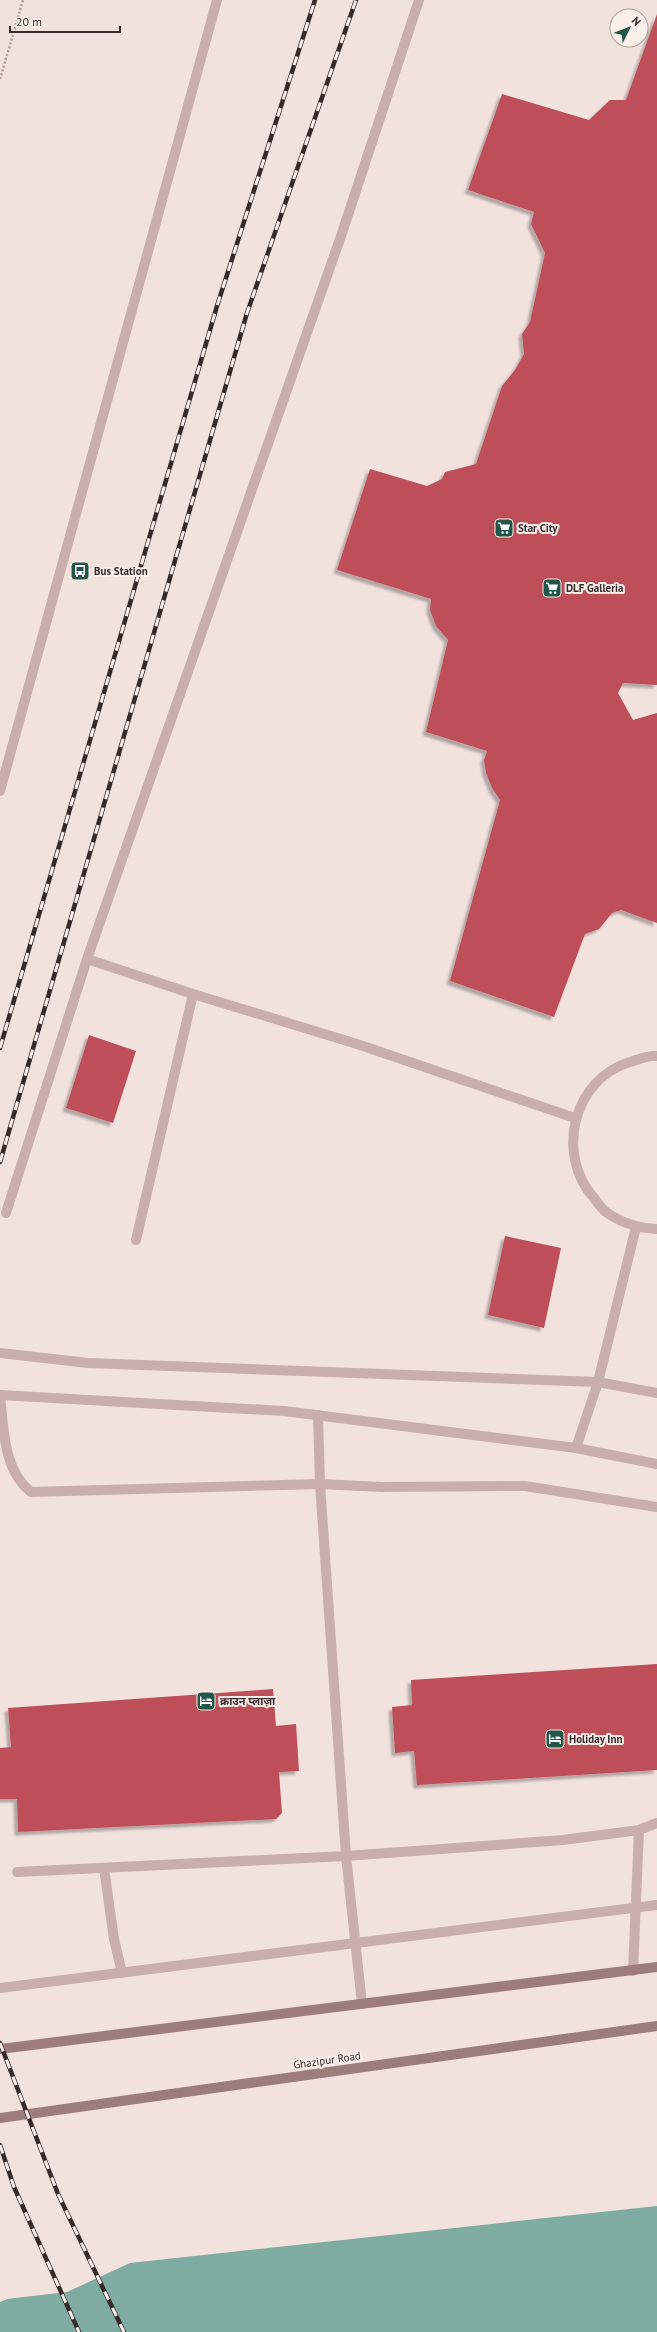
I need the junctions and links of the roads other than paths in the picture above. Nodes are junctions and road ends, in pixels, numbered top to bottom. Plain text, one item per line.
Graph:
1 (217, 0) edge
2 (419, 0) edge
3 (0, 790) edge
4 (87, 959) junction
5 (193, 994) junction
6 (657, 1056) edge
7 (575, 1118) junction
8 (6, 1213) dead end
9 (636, 1227) junction
10 (657, 1230) edge
11 (136, 1240) dead end
12 (0, 1353) edge
13 (598, 1382) junction
14 (657, 1393) edge
15 (0, 1396) edge
16 (318, 1415) junction
17 (576, 1448) junction
18 (657, 1464) edge
19 (320, 1484) junction
20 (657, 1507) edge
21 (657, 1823) edge
22 (639, 1830) junction
23 (346, 1856) junction
24 (104, 1868) junction
25 (17, 1872) dead end
26 (657, 1905) edge
27 (635, 1908) junction
28 (355, 1944) junction
29 (657, 1967) edge
30 (633, 1971) junction
31 (122, 1973) junction
32 (0, 1988) edge
33 (362, 2004) junction
34 (657, 2026) edge
35 (0, 2049) edge
36 (0, 2118) edge

1 - 3 street
2 - 4 street
4 - 5 street
4 - 8 street
5 - 7 street
5 - 11 street
6 - 7 street
7 - 9 street
9 - 10 street
9 - 13 street
12 - 13 street
13 - 14 street
13 - 17 street
15 - 16 street
15 - 19 street
16 - 17 street
16 - 19 street
17 - 18 street
19 - 20 street
19 - 23 street
21 - 22 street
22 - 23 street
22 - 27 street
23 - 24 street
23 - 28 street
24 - 25 street
24 - 31 street
26 - 27 street
27 - 28 street
27 - 30 street
28 - 31 street
28 - 33 street
29 - 30 main road
30 - 33 main road
31 - 32 street
33 - 35 main road
34 - 36 main road, Ghazipur Road

